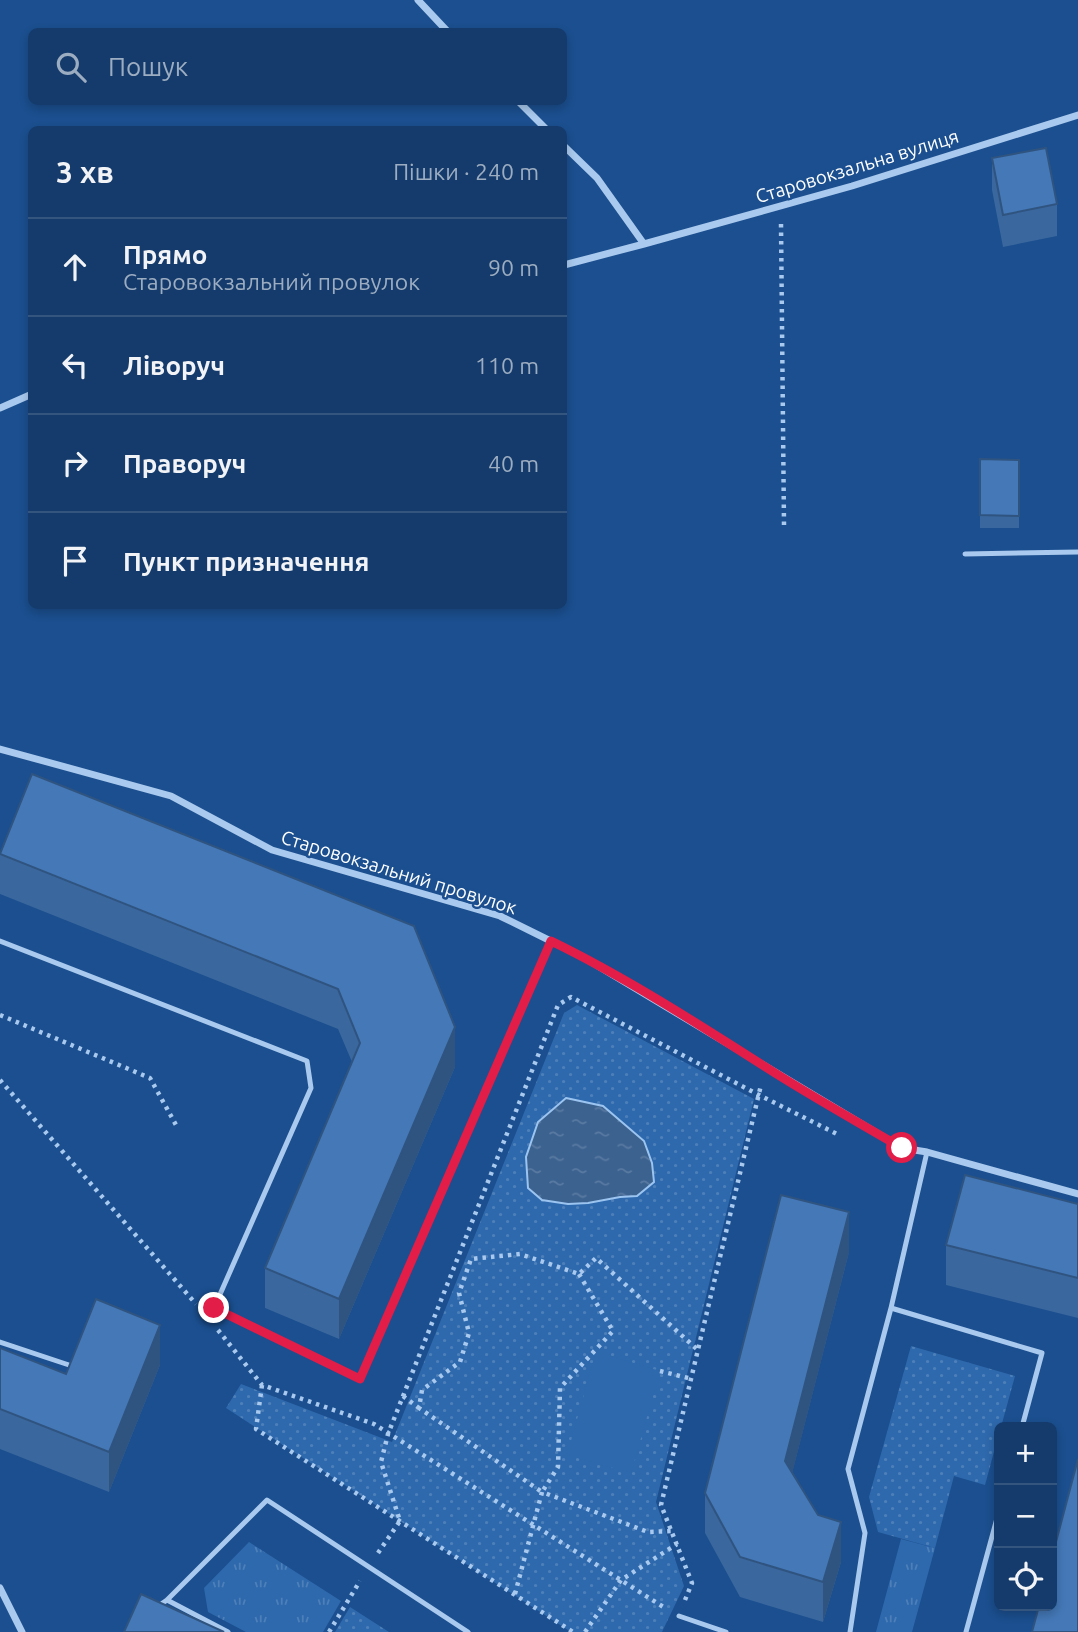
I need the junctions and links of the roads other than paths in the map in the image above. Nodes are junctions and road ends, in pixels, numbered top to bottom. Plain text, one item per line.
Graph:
1 (418, 0) edge
2 (444, 28) edge
3 (522, 105) edge
4 (1078, 115) edge
5 (543, 126) edge
6 (567, 149) edge
7 (644, 244) junction
8 (567, 264) edge
9 (28, 396) edge
10 (0, 408) edge
11 (1078, 552) edge
12 (965, 554) dead end
13 (0, 749) edge
14 (0, 941) edge
15 (551, 941) junction
16 (927, 1152) junction
17 (1078, 1194) edge
18 (891, 1308) junction
19 (0, 1342) edge
20 (69, 1365) edge
21 (1023, 1422) edge
22 (994, 1529) edge
23 (0, 1588) edge
24 (167, 1600) junction
25 (156, 1608) edge
26 (679, 1616) road end
27 (22, 1632) edge
28 (228, 1632) edge
29 (468, 1632) edge
30 (726, 1632) edge
31 (850, 1632) edge
32 (966, 1632) edge

1 - 2 street
3 - 5 street
4 - 7 street, Старовокзальна вулиця
6 - 7 street
7 - 8 street, Старовокзальна вулиця
9 - 10 street
11 - 12 lane
13 - 15 street, Старовокзальний провулок
14 - 15 lane
15 - 16 street, Старовокзальний провулок
16 - 17 street, Старовокзальний провулок
16 - 18 lane
18 - 21 lane
18 - 31 lane
19 - 20 lane
22 - 32 lane
23 - 27 street
24 - 25 lane
24 - 28 lane
24 - 29 lane
26 - 30 lane

